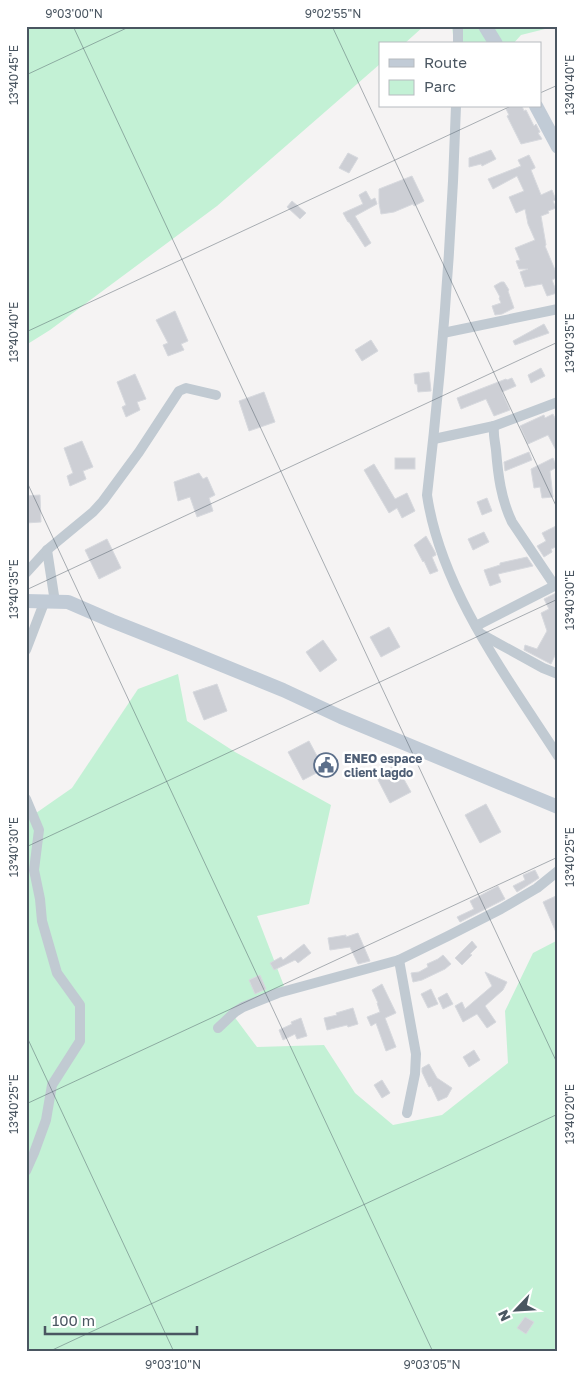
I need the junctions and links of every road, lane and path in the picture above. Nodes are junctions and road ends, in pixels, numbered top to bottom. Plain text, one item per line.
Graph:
1 (458, 26) edge
2 (485, 26) edge
3 (458, 42) edge
4 (495, 42) edge
5 (456, 108) edge
6 (537, 108) edge
7 (557, 142) edge
8 (558, 308) edge
9 (443, 333) junction
10 (216, 395) dead end
11 (558, 402) edge
12 (494, 426) junction
13 (434, 439) junction
14 (47, 550) junction
15 (26, 573) edge
16 (556, 585) edge
17 (26, 601) edge
18 (55, 602) junction
19 (477, 629) junction
20 (26, 650) edge
21 (558, 674) edge
22 (558, 756) edge
23 (26, 799) edge
24 (558, 808) edge
25 (558, 871) edge
26 (399, 960) junction
27 (218, 1028) dead end
28 (407, 1112) dead end
29 (26, 1171) edge

1 - 3 street
2 - 4 street
5 - 9 street
6 - 7 street
8 - 9 street
9 - 13 street
10 - 14 street
11 - 12 street
12 - 13 street
12 - 16 street
13 - 19 street
14 - 15 street
14 - 18 street
16 - 19 street
17 - 18 street
18 - 20 street
18 - 24 street
19 - 21 street
19 - 22 street
23 - 29 street
25 - 26 street
26 - 27 street
26 - 28 street

